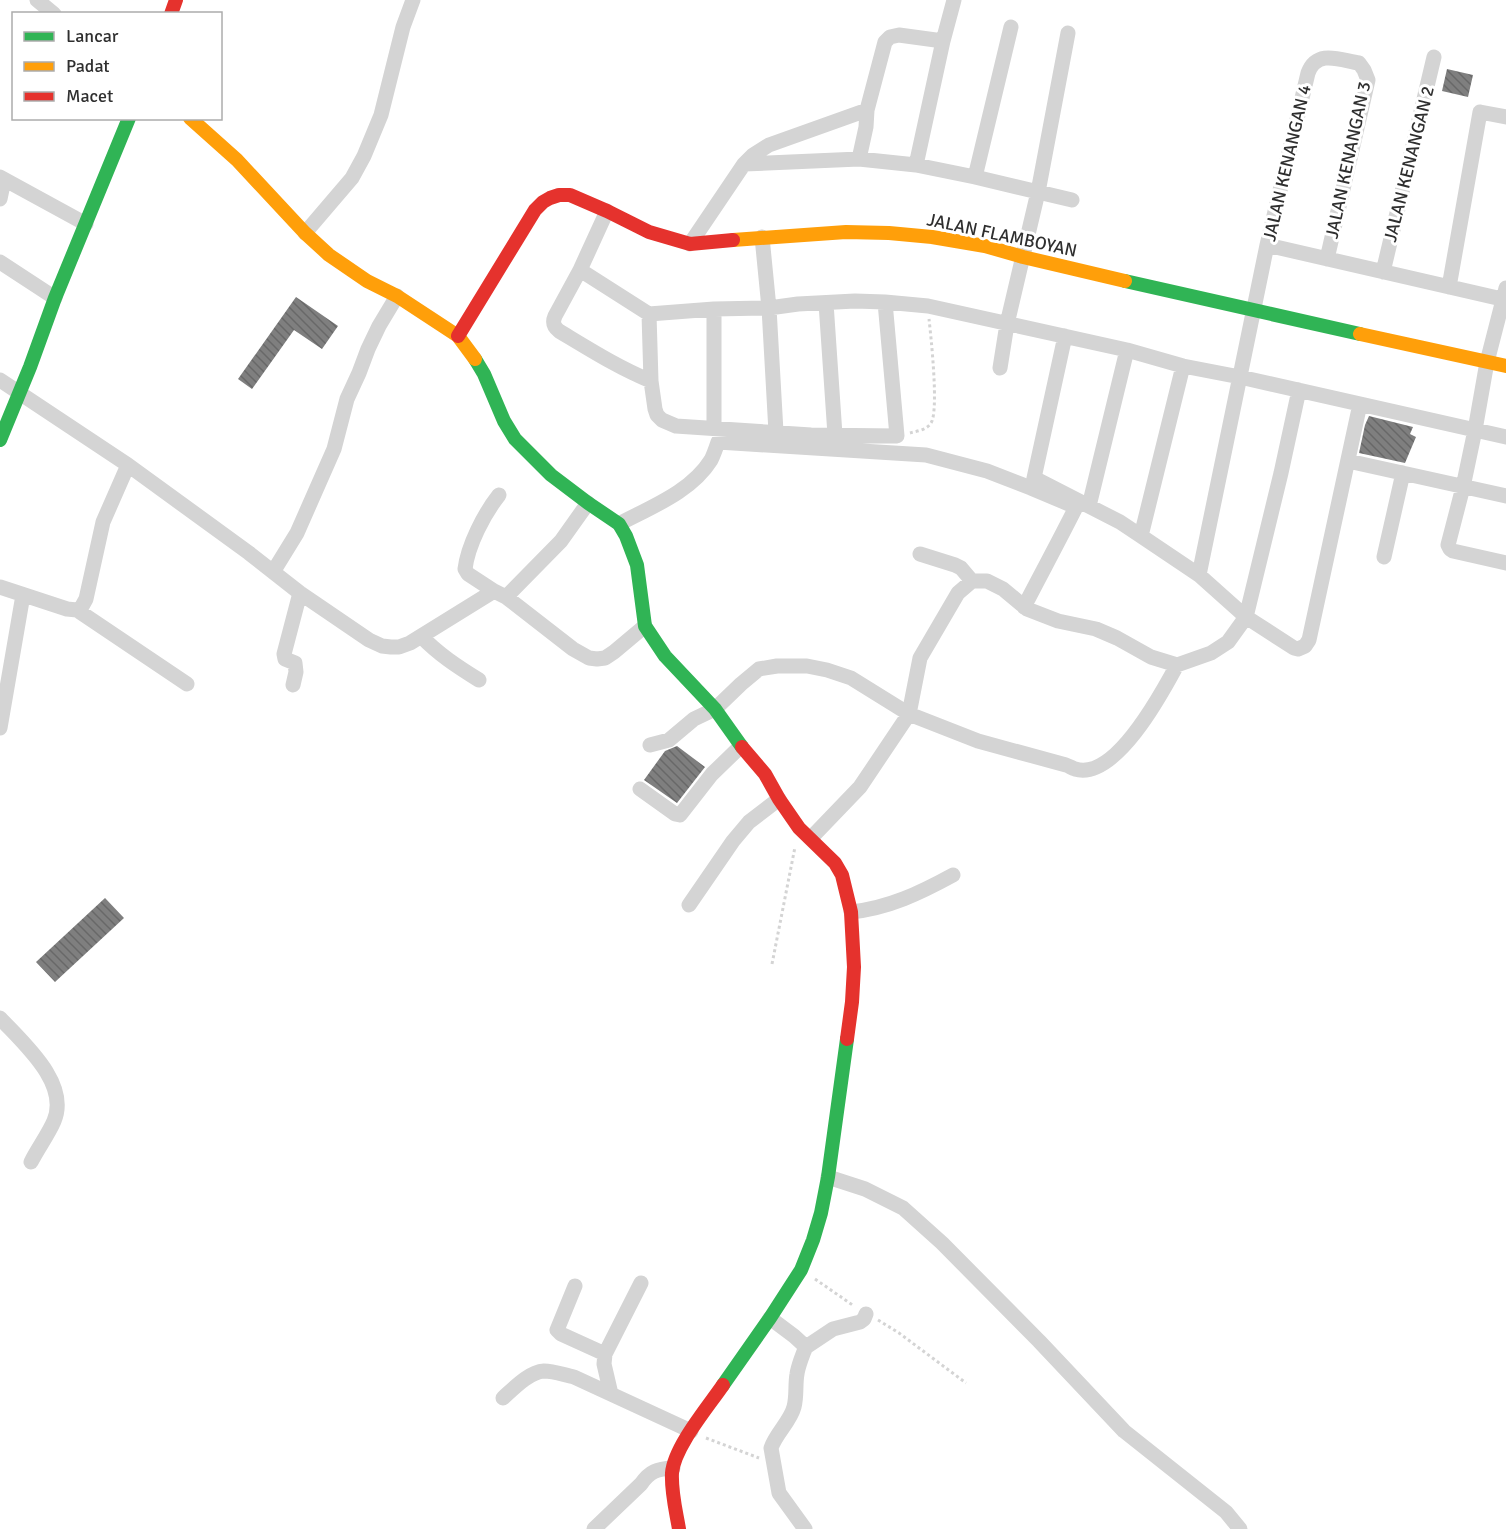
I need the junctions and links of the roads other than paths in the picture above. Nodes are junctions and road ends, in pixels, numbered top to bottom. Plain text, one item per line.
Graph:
1 (36, 0) edge
2 (413, 0) edge
3 (954, 0) edge
4 (51, 12) edge
5 (1011, 27) dead end
6 (1068, 33) dead end
7 (943, 42) junction
8 (1434, 57) dead end
9 (1359, 63) joint
10 (867, 110) junction
11 (1506, 117) edge
12 (128, 120) edge
13 (192, 120) edge
14 (859, 159) junction
15 (744, 164) junction
16 (916, 165) junction
17 (975, 177) junction
18 (2, 178) edge
19 (1038, 192) junction
20 (0, 199) edge
21 (1072, 200) dead end
22 (607, 211) junction
23 (86, 225) junction
24 (305, 233) junction
25 (762, 237) junction
26 (690, 244) junction
27 (1267, 244) junction
28 (1023, 257) junction
29 (1327, 259) junction
30 (0, 262) edge
31 (580, 270) junction
32 (1383, 272) junction
33 (1449, 287) junction
34 (397, 296) junction
35 (1505, 296) edge
36 (55, 298) junction
37 (885, 302) junction
38 (826, 303) junction
39 (769, 308) junction
40 (714, 309) junction
41 (1254, 310) junction
42 (649, 314) junction
43 (1007, 324) junction
44 (458, 336) junction
45 (1065, 336) junction
46 (1127, 351) junction
47 (1487, 362) junction
48 (1182, 366) junction
49 (1506, 366) edge
50 (1000, 368) dead end
51 (1240, 377) junction
52 (0, 380) edge
53 (651, 381) junction
54 (1299, 390) junction
55 (20, 392) junction
56 (1360, 404) junction
57 (714, 428) junction
58 (1475, 430) junction
59 (776, 432) junction
60 (835, 435) junction
61 (1506, 438) edge
62 (0, 440) edge
63 (1347, 461) junction
64 (128, 465) junction
65 (1403, 473) junction
66 (1463, 487) junction
67 (499, 495) dead end
68 (1506, 496) edge
69 (588, 503) junction
70 (1089, 506) junction
71 (619, 524) junction
72 (1141, 536) junction
73 (920, 554) dead end
74 (1384, 557) dead end
75 (1506, 563) edge
76 (273, 572) junction
77 (1199, 575) junction
78 (972, 581) junction
79 (0, 587) edge
80 (300, 593) junction
81 (500, 594) junction
82 (23, 595) junction
83 (1023, 607) junction
84 (77, 610) junction
85 (1246, 617) junction
86 (645, 626) junction
87 (421, 636) junction
88 (1177, 665) junction
89 (479, 680) dead end
90 (187, 684) dead end
91 (293, 685) dead end
92 (715, 709) junction
93 (909, 714) junction
94 (0, 728) edge
95 (650, 745) dead end
96 (741, 746) junction
97 (640, 789) dead end
98 (779, 799) junction
99 (805, 833) junction
100 (953, 875) dead end
101 (689, 905) dead end
102 (851, 912) junction
103 (0, 1018) edge
104 (31, 1162) dead end
105 (828, 1177) junction
106 (641, 1283) dead end
107 (575, 1286) dead end
108 (866, 1314) road end
109 (770, 1318) junction
110 (806, 1347) junction
111 (605, 1354) junction
112 (610, 1394) junction
113 (503, 1398) dead end
114 (691, 1431) junction
115 (673, 1468) junction
116 (594, 1529) edge
117 (679, 1529) edge
118 (805, 1529) edge
119 (1240, 1529) edge

1 - 4 street
2 - 24 street
3 - 7 street
5 - 17 street
6 - 19 street
7 - 10 street
7 - 16 street
8 - 32 street, JALAN KENANGAN 2
9 - 27 street, JALAN KENANGAN 4
9 - 29 street, JALAN KENANGAN 3
10 - 14 street
10 - 15 street
11 - 33 street
12 - 23 street
13 - 24 street
14 - 15 street
14 - 16 street
15 - 26 street
16 - 17 street
17 - 19 street
18 - 20 street
18 - 23 street
19 - 21 street
19 - 28 street
22 - 26 street, JALAN FLAMBOYAN
22 - 31 street
22 - 44 street, JALAN FLAMBOYAN
23 - 36 street
24 - 34 street
25 - 26 street, JALAN FLAMBOYAN
25 - 28 street, JALAN FLAMBOYAN
25 - 39 street
27 - 29 street
27 - 41 street, JALAN KENANGAN 4
28 - 41 street, JALAN FLAMBOYAN
28 - 43 street
29 - 32 street
30 - 36 street
31 - 42 street
31 - 53 street
32 - 33 street
33 - 35 street
34 - 44 street
34 - 76 street
35 - 47 street
36 - 55 street
37 - 38 street
37 - 43 street
37 - 60 street
38 - 39 street
38 - 60 street
39 - 40 street
39 - 59 street
40 - 42 street
40 - 57 street
41 - 47 street, JALAN FLAMBOYAN
41 - 51 street, JALAN KENANGAN 4
42 - 53 street
43 - 45 street
43 - 50 street
44 - 69 street
45 - 46 street
45 - 70 street
46 - 48 street
46 - 70 street
47 - 49 street, JALAN FLAMBOYAN
47 - 58 street
48 - 51 street
48 - 72 street
51 - 54 street
51 - 77 street, JALAN KENANGAN 4
52 - 55 street
53 - 57 street
54 - 56 street
54 - 85 street
55 - 62 street
55 - 64 street
56 - 58 street
56 - 63 street
57 - 59 street
58 - 61 street
58 - 66 street
59 - 60 street
63 - 65 street
63 - 85 street
64 - 76 street
64 - 84 street
65 - 66 street
65 - 74 street
66 - 68 street
66 - 75 street
67 - 81 street
69 - 71 street
69 - 81 street
70 - 72 street
71 - 83 street
71 - 86 street
72 - 77 street
73 - 78 street
76 - 80 street
77 - 85 street
78 - 83 street
78 - 93 street
79 - 82 street
80 - 87 street
80 - 91 street
81 - 86 street
81 - 87 street
82 - 84 street
82 - 94 street
83 - 88 street
84 - 90 street
85 - 88 street
86 - 92 street
87 - 89 street
88 - 93 street
92 - 93 street
92 - 95 street
92 - 96 street
93 - 99 street
96 - 97 street
96 - 98 street
98 - 99 street
98 - 101 street
99 - 102 street
100 - 102 street
102 - 105 street
103 - 104 street
105 - 109 street
105 - 119 street
106 - 111 street
107 - 111 street
108 - 110 street
109 - 110 street
109 - 114 street
110 - 118 street
111 - 112 street
112 - 113 street
112 - 114 street
114 - 115 street
115 - 116 street
115 - 117 street

